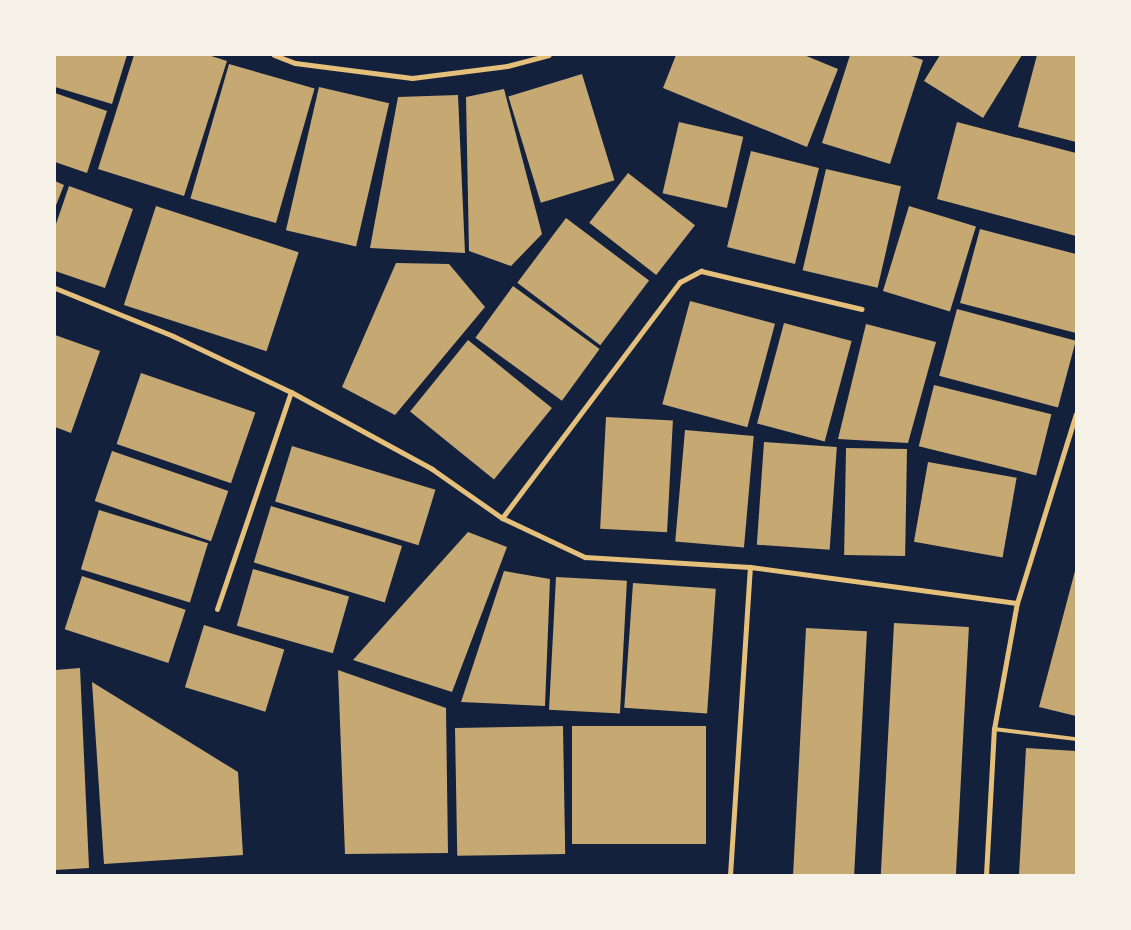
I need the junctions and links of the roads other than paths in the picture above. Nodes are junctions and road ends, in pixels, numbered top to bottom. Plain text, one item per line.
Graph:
1 (274, 55) edge
2 (549, 55) edge
3 (55, 288) edge
4 (862, 309) dead end
5 (291, 392) junction
6 (1076, 414) edge
7 (502, 518) junction
8 (750, 567) junction
9 (1017, 603) junction
10 (217, 609) dead end
11 (994, 729) junction
12 (1076, 738) edge
13 (730, 875) edge
14 (986, 875) edge

1 - 2 street
3 - 5 street
4 - 7 street
5 - 7 street
5 - 10 street
6 - 9 street
7 - 8 street
8 - 9 street
8 - 13 street
9 - 11 street
11 - 12 lane
11 - 14 street

